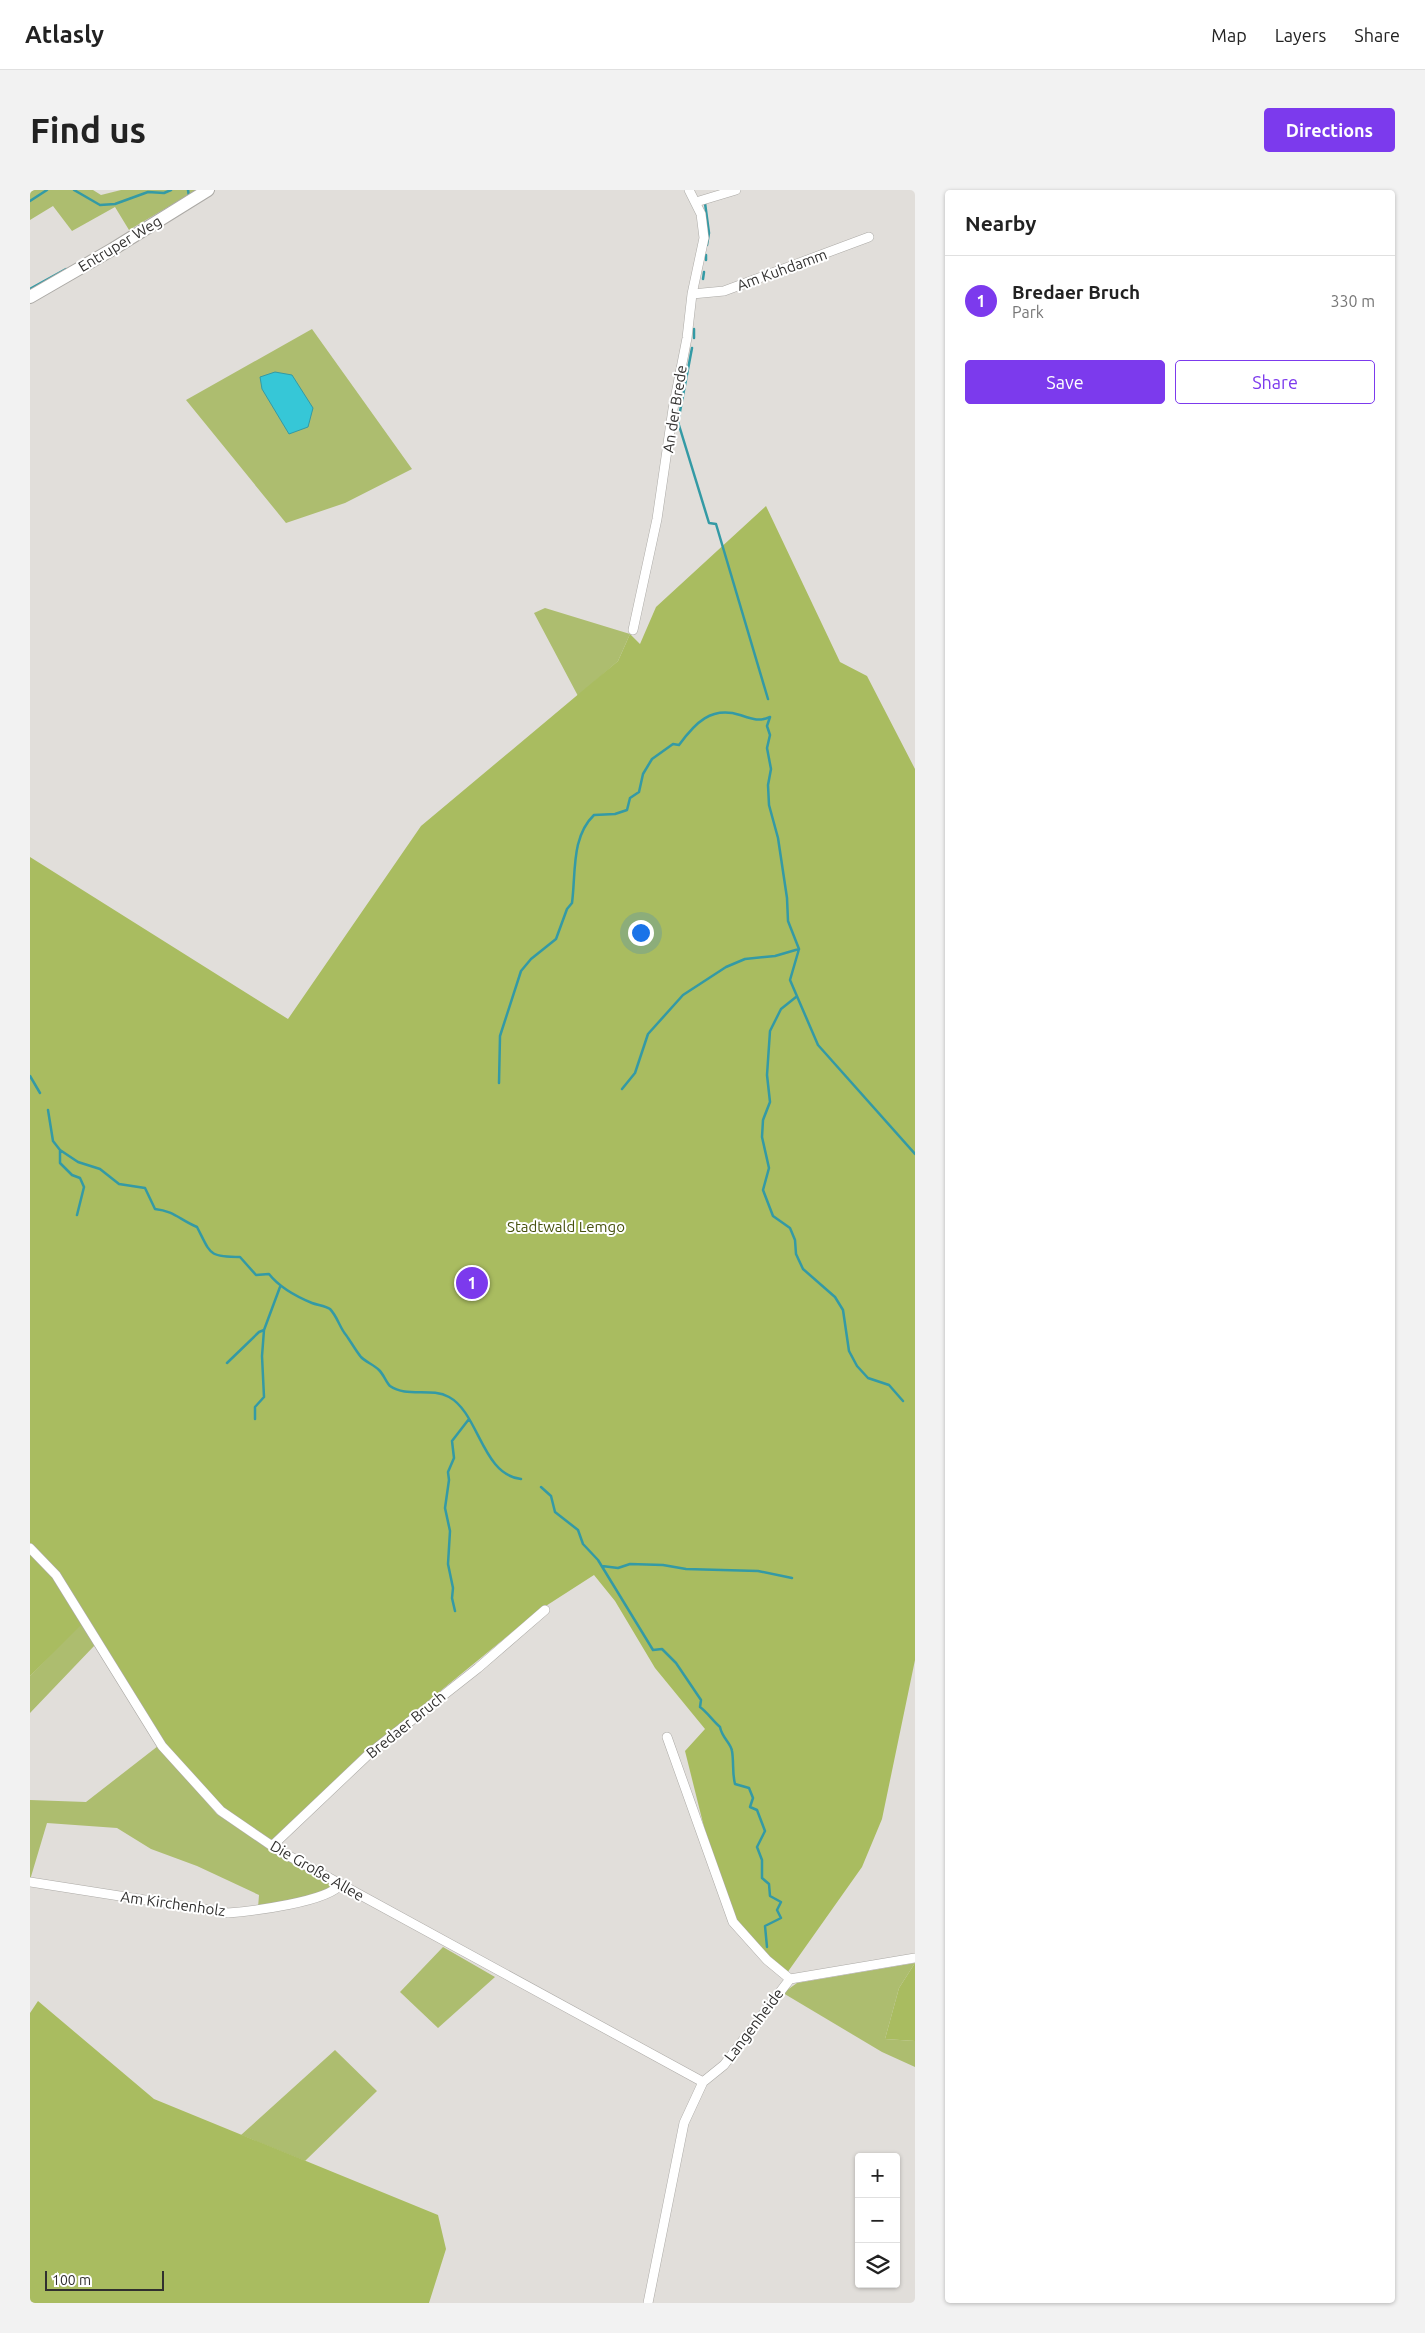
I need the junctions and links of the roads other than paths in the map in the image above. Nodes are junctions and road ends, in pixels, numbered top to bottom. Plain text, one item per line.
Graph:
1 (208, 190) edge
2 (689, 190) edge
3 (736, 190) edge
4 (696, 202) junction
5 (869, 237) dead end
6 (692, 294) junction
7 (30, 297) edge
8 (632, 630) dead end
9 (30, 1548) edge
10 (545, 1610) dead end
11 (667, 1737) dead end
12 (272, 1846) junction
13 (30, 1882) edge
14 (340, 1884) junction
15 (915, 1958) edge
16 (790, 1979) junction
17 (703, 2082) junction
18 (648, 2303) edge

1 - 7 main road, Entruper Weg
2 - 4 street, An der Brede
3 - 4 street
4 - 6 street, An der Brede
5 - 6 street, Am Kuhdamm
6 - 8 street, An der Brede
9 - 12 street, Die Große Allee
10 - 12 street, Bredaer Bruch
11 - 16 street
12 - 14 street, Die Große Allee
13 - 14 street, Am Kirchenholz
14 - 17 street, Die Große Allee
15 - 16 street, Langenheide
16 - 17 street, Langenheide
17 - 18 street, Langenheide

